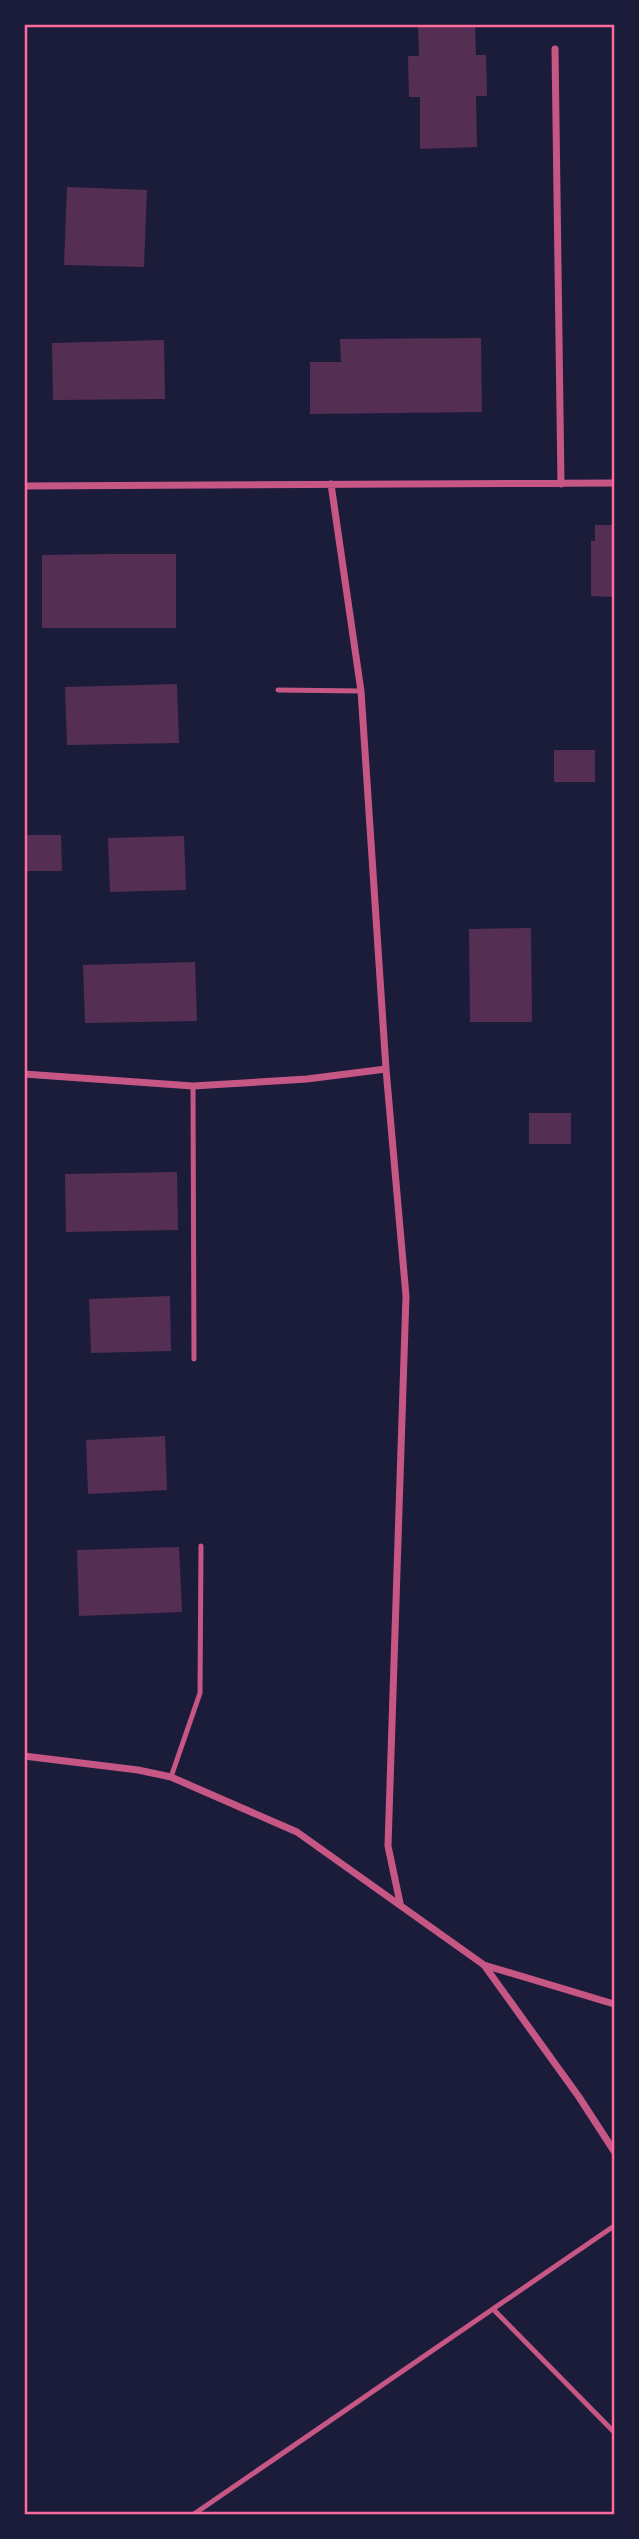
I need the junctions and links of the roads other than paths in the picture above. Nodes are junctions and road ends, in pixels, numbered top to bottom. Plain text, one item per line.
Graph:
1 (555, 49) dead end
2 (614, 483) edge
3 (331, 484) junction
4 (561, 484) junction
5 (24, 486) edge
6 (278, 690) dead end
7 (361, 691) junction
8 (386, 1069) junction
9 (24, 1074) edge
10 (193, 1086) junction
11 (194, 1359) dead end
12 (201, 1546) dead end
13 (24, 1756) edge
14 (171, 1777) junction
15 (400, 1903) junction
16 (484, 1965) junction
17 (614, 2004) edge
18 (614, 2151) edge
19 (614, 2226) edge
20 (493, 2309) junction
21 (614, 2432) edge
22 (194, 2515) edge

1 - 4 street
2 - 4 street
3 - 4 street
3 - 5 street
3 - 7 street
6 - 7 lane
7 - 8 street
8 - 10 street
8 - 15 street
9 - 10 street
10 - 11 lane
12 - 14 lane
13 - 14 street
14 - 15 street
15 - 16 street
16 - 17 street
16 - 18 street
19 - 20 lane
20 - 21 lane
20 - 22 lane

